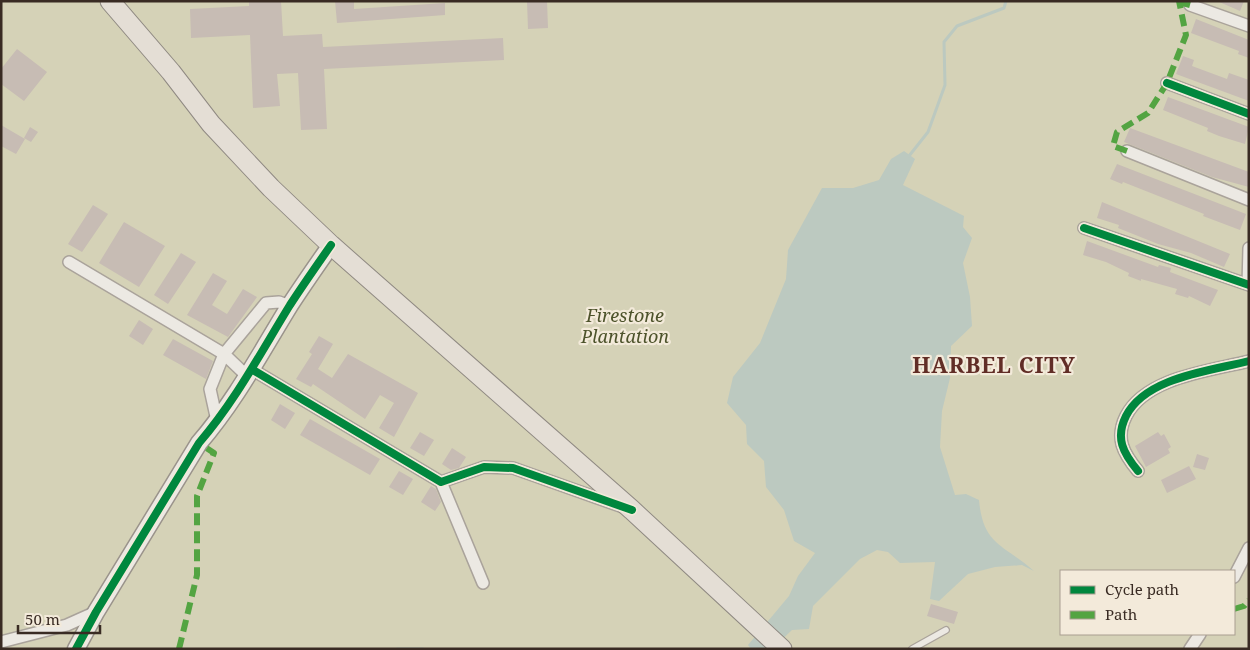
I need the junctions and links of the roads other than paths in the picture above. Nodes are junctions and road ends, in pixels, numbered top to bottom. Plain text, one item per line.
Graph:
1 (110, 1) edge
2 (1190, 5) dead end
3 (1249, 26) edge
4 (1167, 82) dead end
5 (1249, 114) edge
6 (1127, 151) dead end
7 (1249, 200) edge
8 (1084, 228) dead end
9 (331, 244) junction
10 (1249, 248) edge
11 (69, 262) dead end
12 (1248, 284) edge
13 (290, 306) junction
14 (224, 354) junction
15 (1249, 360) edge
16 (250, 374) junction
17 (218, 421) junction
18 (1138, 471) dead end
19 (441, 482) junction
20 (632, 510) junction
21 (1249, 548) edge
22 (1235, 575) edge
23 (483, 583) dead end
24 (96, 612) junction
25 (946, 630) dead end
26 (1199, 635) edge
27 (1, 642) edge
28 (780, 646) edge
29 (76, 649) edge
30 (912, 649) edge
31 (1190, 649) edge

1 - 9 main road
2 - 3 street
4 - 5 street
6 - 7 street
8 - 12 street
9 - 13 street
9 - 20 main road
10 - 12 street
11 - 14 street
13 - 14 street
13 - 16 street
14 - 16 street
14 - 17 street
15 - 18 street
16 - 17 street
16 - 19 street
17 - 24 street
19 - 20 street
19 - 23 street
20 - 28 main road
21 - 22 street
24 - 27 street
24 - 29 street
25 - 30 lane
26 - 31 street

